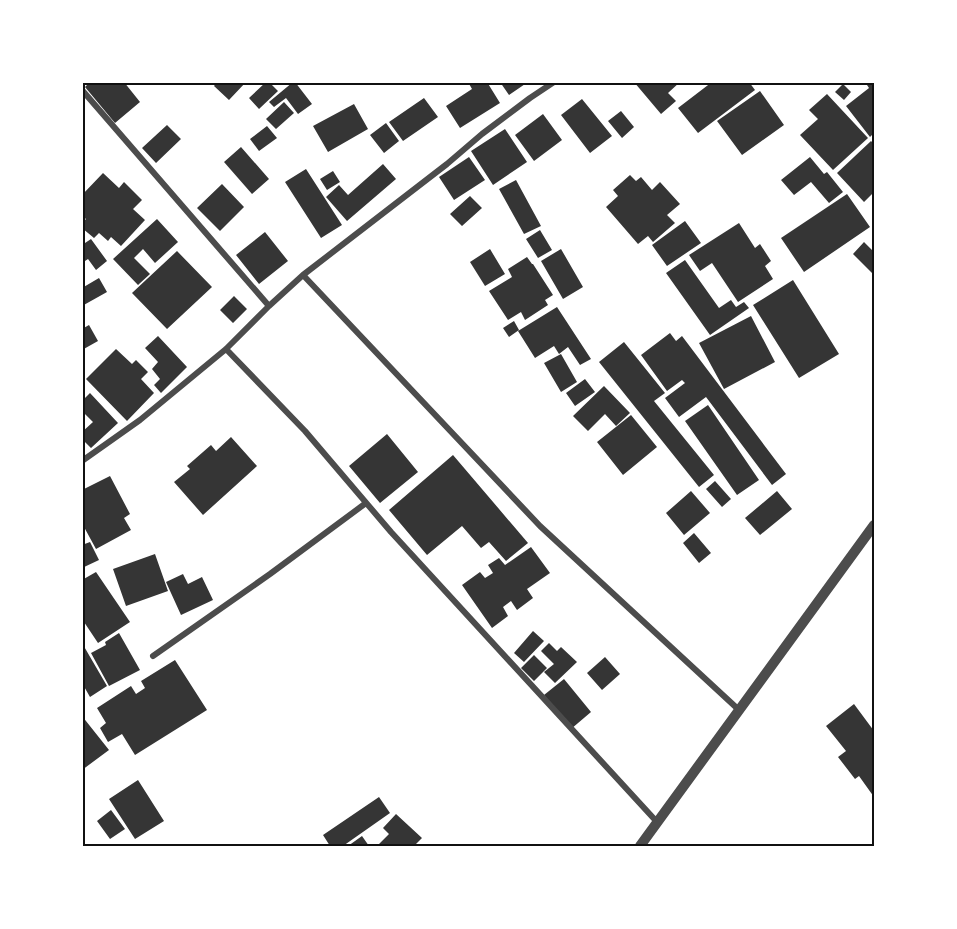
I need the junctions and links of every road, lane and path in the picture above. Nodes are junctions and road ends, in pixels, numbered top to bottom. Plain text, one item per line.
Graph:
1 (554, 82) edge
2 (82, 90) edge
3 (303, 275) junction
4 (269, 306) junction
5 (226, 349) junction
6 (82, 461) edge
7 (366, 503) junction
8 (874, 525) edge
9 (153, 656) dead end
10 (739, 710) junction
11 (657, 822) junction
12 (640, 846) edge

1 - 3 street
2 - 4 street
3 - 4 street
3 - 10 street
4 - 5 street
5 - 6 street
5 - 7 street
7 - 9 street
7 - 11 street
8 - 10 street
10 - 11 street
11 - 12 street

